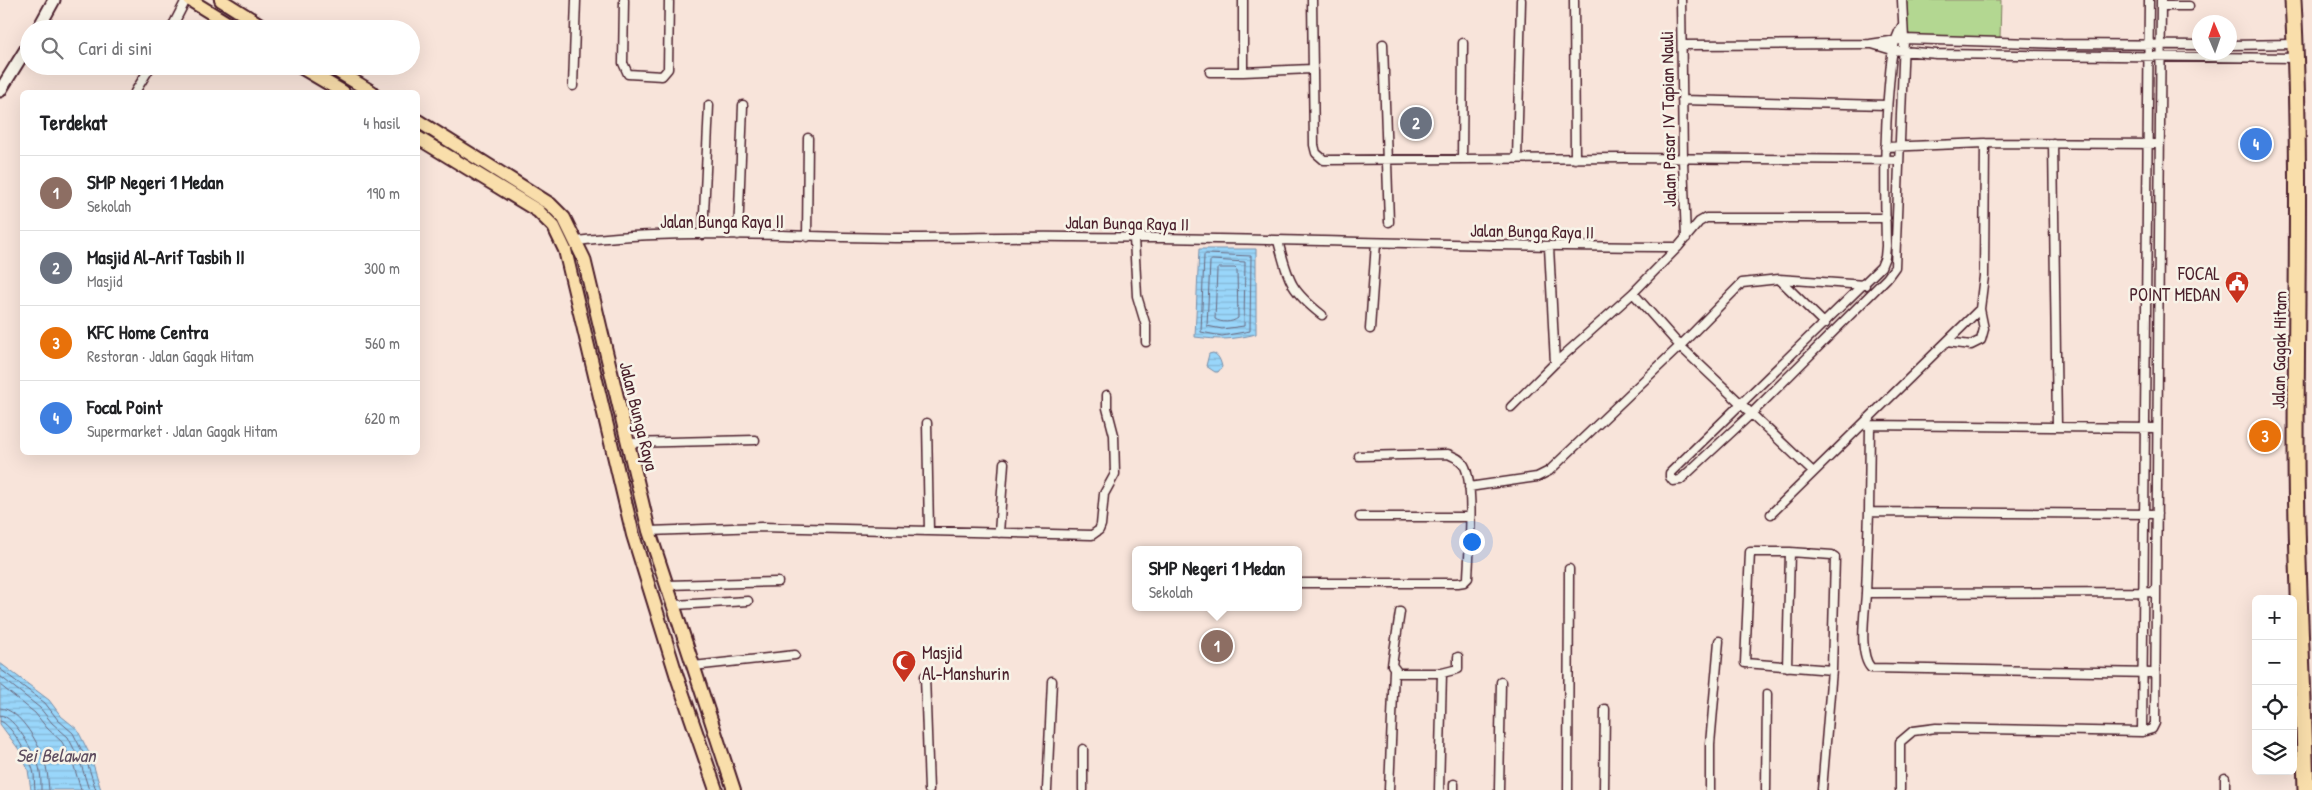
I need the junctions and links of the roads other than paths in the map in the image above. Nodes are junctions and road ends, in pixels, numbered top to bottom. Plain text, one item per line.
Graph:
1 (54, 0) edge
2 (186, 0) edge
3 (190, 0) edge
4 (221, 0) edge
5 (576, 0) edge
6 (624, 0) edge
7 (669, 0) edge
8 (1243, 0) edge
9 (1312, 0) edge
10 (1521, 0) edge
11 (1574, 0) edge
12 (1681, 0) edge
13 (1902, 0) edge
14 (2149, 0) edge
15 (2293, 0) edge
16 (2161, 3) edge
17 (2190, 6) dead end
18 (43, 20) edge
19 (176, 20) edge
20 (222, 20) edge
21 (253, 20) edge
22 (1902, 26) junction
23 (1894, 39) junction
24 (1904, 39) junction
25 (1937, 41) junction
26 (1463, 43) dead end
27 (2148, 43) junction
28 (1383, 44) dead end
29 (1870, 44) junction
30 (2062, 44) junction
31 (2160, 44) junction
32 (1683, 45) junction
33 (2192, 45) edge
34 (2237, 46) edge
35 (1892, 50) junction
36 (1903, 51) junction
37 (2296, 51) junction
38 (1937, 54) junction
39 (2148, 56) junction
40 (2160, 56) junction
41 (2063, 57) junction
42 (20, 59) edge
43 (1312, 69) junction
44 (1210, 72) dead end
45 (1243, 72) junction
46 (145, 75) edge
47 (314, 75) edge
48 (344, 75) edge
49 (352, 80) junction
50 (573, 86) dead end
51 (136, 90) edge
52 (340, 90) edge
53 (344, 90) edge
54 (369, 90) edge
55 (0, 91) edge
56 (1682, 100) junction
57 (709, 105) dead end
58 (743, 105) dead end
59 (1887, 105) junction
60 (420, 122) edge
61 (808, 138) dead end
62 (420, 139) edge
63 (1984, 143) junction
64 (2053, 143) junction
65 (2146, 144) junction
66 (2159, 144) junction
67 (1900, 146) junction
68 (1886, 147) junction
69 (1388, 158) junction
70 (1462, 159) junction
71 (1517, 159) junction
72 (1575, 159) junction
73 (1682, 160) junction
74 (1899, 160) junction
75 (1884, 161) junction
76 (1886, 218) junction
77 (1389, 222) dead end
78 (703, 235) junction
79 (738, 235) junction
80 (807, 237) junction
81 (1134, 238) junction
82 (1686, 238) junction
83 (576, 241) junction
84 (1278, 241) junction
85 (1376, 243) junction
86 (1550, 247) junction
87 (1678, 247) junction
88 (1779, 279) junction
89 (1865, 285) junction
90 (1632, 293) junction
91 (1980, 309) junction
92 (1322, 315) dead end
93 (1825, 324) junction
94 (1370, 328) dead end
95 (1146, 342) dead end
96 (1947, 342) junction
97 (1680, 346) junction
98 (1555, 363) junction
99 (1107, 395) dead end
100 (1741, 404) junction
101 (1511, 406) dead end
102 (1751, 414) junction
103 (927, 423) dead end
104 (1862, 425) junction
105 (1870, 425) junction
106 (2058, 426) junction
107 (624, 427) junction
108 (2145, 428) junction
109 (2157, 428) junction
110 (608, 431) junction
111 (755, 440) dead end
112 (627, 443) junction
113 (1359, 456) dead end
114 (1004, 463) dead end
115 (1813, 472) junction
116 (2305, 479) edge
117 (1468, 487) junction
118 (1869, 512) junction
119 (1771, 514) dead end
120 (2144, 514) junction
121 (2156, 514) junction
122 (1360, 517) dead end
123 (1470, 517) junction
124 (649, 531) junction
125 (928, 531) junction
126 (1000, 533) junction
127 (1790, 552) junction
128 (1569, 569) dead end
129 (778, 582) dead end
130 (667, 584) junction
131 (1302, 584) edge
132 (1866, 592) junction
133 (2143, 592) junction
134 (2156, 592) junction
135 (748, 601) dead end
136 (674, 604) junction
137 (1400, 612) dead end
138 (1719, 641) dead end
139 (795, 654) dead end
140 (1458, 657) dead end
141 (693, 666) junction
142 (1787, 667) junction
143 (1394, 670) junction
144 (1832, 670) junction
145 (1442, 673) junction
146 (2143, 673) junction
147 (2154, 673) junction
148 (925, 676) dead end
149 (1052, 681) dead end
150 (1501, 682) dead end
151 (1767, 694) dead end
152 (1605, 710) dead end
153 (2142, 732) junction
154 (1083, 750) dead end
155 (2225, 778) dead end
156 (716, 790) edge
157 (734, 790) edge
158 (929, 790) edge
159 (1047, 790) edge
160 (1083, 790) edge
161 (1389, 790) edge
162 (1439, 790) edge
163 (1499, 790) edge
164 (1568, 790) edge
165 (1604, 790) edge
166 (1710, 790) edge
167 (1766, 790) edge
168 (1822, 790) edge
169 (1900, 790) edge
170 (2225, 790) edge
171 (2306, 790) edge

1 - 18 main road
2 - 19 street
3 - 20 main road
4 - 21 main road
5 - 50 street
6 - 7 street
8 - 45 street
9 - 43 street
10 - 71 street
11 - 72 street
12 - 32 street, Jalan Pasar IV Tapian Nauli
13 - 22 street
14 - 27 street
15 - 37 highway, Jalan Gagak Hitam
16 - 17 street
16 - 31 street
22 - 23 street
22 - 24 street
23 - 24 street
23 - 29 street
23 - 35 street
24 - 25 street
24 - 36 street
25 - 30 street
25 - 38 street
26 - 70 street
27 - 30 street
27 - 31 street
27 - 39 street
28 - 69 street
29 - 32 street
29 - 35 street
30 - 41 street
31 - 33 street
31 - 40 street
32 - 56 street, Jalan Pasar IV Tapian Nauli
34 - 37 street
35 - 36 street
35 - 59 street
36 - 38 street
36 - 67 street
37 - 40 street
37 - 116 highway, Jalan Gagak Hitam
38 - 41 street
39 - 40 street
39 - 41 street
39 - 65 street
40 - 66 street
42 - 55 main road
43 - 45 street
43 - 69 street
44 - 45 street
46 - 51 street
47 - 52 main road
48 - 49 main road
49 - 53 main road
49 - 54 main road
56 - 59 street
56 - 73 street, Jalan Pasar IV Tapian Nauli
57 - 78 street
58 - 79 street
59 - 68 street
60 - 83 main road, Jalan Bunga Raya
61 - 80 street
62 - 110 main road, Jalan Bunga Raya
63 - 64 street
63 - 67 street
63 - 91 street
64 - 65 street
64 - 106 street
65 - 66 street
65 - 108 street
66 - 109 street
67 - 68 street
67 - 74 street
68 - 75 street
69 - 70 street
69 - 77 street
70 - 71 street
71 - 72 street
72 - 73 street
73 - 75 street
73 - 82 street, Jalan Pasar IV Tapian Nauli
74 - 75 street
74 - 102 street
75 - 76 street
76 - 82 street
76 - 89 street
78 - 79 street, Jalan Bunga Raya II
78 - 83 street, Jalan Bunga Raya II
79 - 80 street, Jalan Bunga Raya II
80 - 81 street, Jalan Bunga Raya II
81 - 84 street, Jalan Bunga Raya II
81 - 95 street
82 - 87 street
83 - 107 main road, Jalan Bunga Raya
84 - 85 street, Jalan Bunga Raya II
84 - 92 street
85 - 86 street, Jalan Bunga Raya II
85 - 94 street
86 - 87 street, Jalan Bunga Raya II
86 - 98 street
87 - 90 street
88 - 89 street
88 - 93 street
88 - 97 street
89 - 93 street
90 - 97 street
90 - 98 street
91 - 96 street
91 - 96 street
93 - 100 street
96 - 104 street
97 - 100 street
97 - 117 street
98 - 101 street
99 - 126 street
100 - 102 street
100 - 102 street
102 - 115 street
103 - 125 street
104 - 105 street
104 - 115 street
105 - 106 street
105 - 118 street
106 - 108 street
107 - 110 main road
107 - 112 main road, Jalan Bunga Raya
108 - 109 street
108 - 120 street
109 - 121 street
110 - 156 main road, Jalan Bunga Raya
111 - 112 street
112 - 124 main road, Jalan Bunga Raya
113 - 117 street
114 - 126 street
115 - 119 street
116 - 171 highway, Jalan Gagak Hitam
117 - 123 street
118 - 120 street
118 - 132 street
120 - 121 street
120 - 133 street
121 - 134 street
122 - 123 street
123 - 131 street
124 - 125 street
124 - 130 main road, Jalan Bunga Raya
125 - 126 street
127 - 142 street
127 - 142 street
127 - 144 street
128 - 164 street
129 - 130 street
130 - 136 main road, Jalan Bunga Raya
132 - 133 street
132 - 146 street
133 - 134 street
133 - 146 street
134 - 147 street
135 - 136 street
136 - 141 main road, Jalan Bunga Raya
137 - 143 street
138 - 166 street
139 - 141 street
140 - 145 street
141 - 157 main road, Jalan Bunga Raya
142 - 144 street
143 - 145 street
143 - 161 street
144 - 168 street
145 - 162 street
146 - 147 street
146 - 153 street
147 - 153 street
148 - 158 street
149 - 159 street
150 - 163 street
151 - 167 street
152 - 165 street
153 - 169 street
154 - 160 street
155 - 170 street

